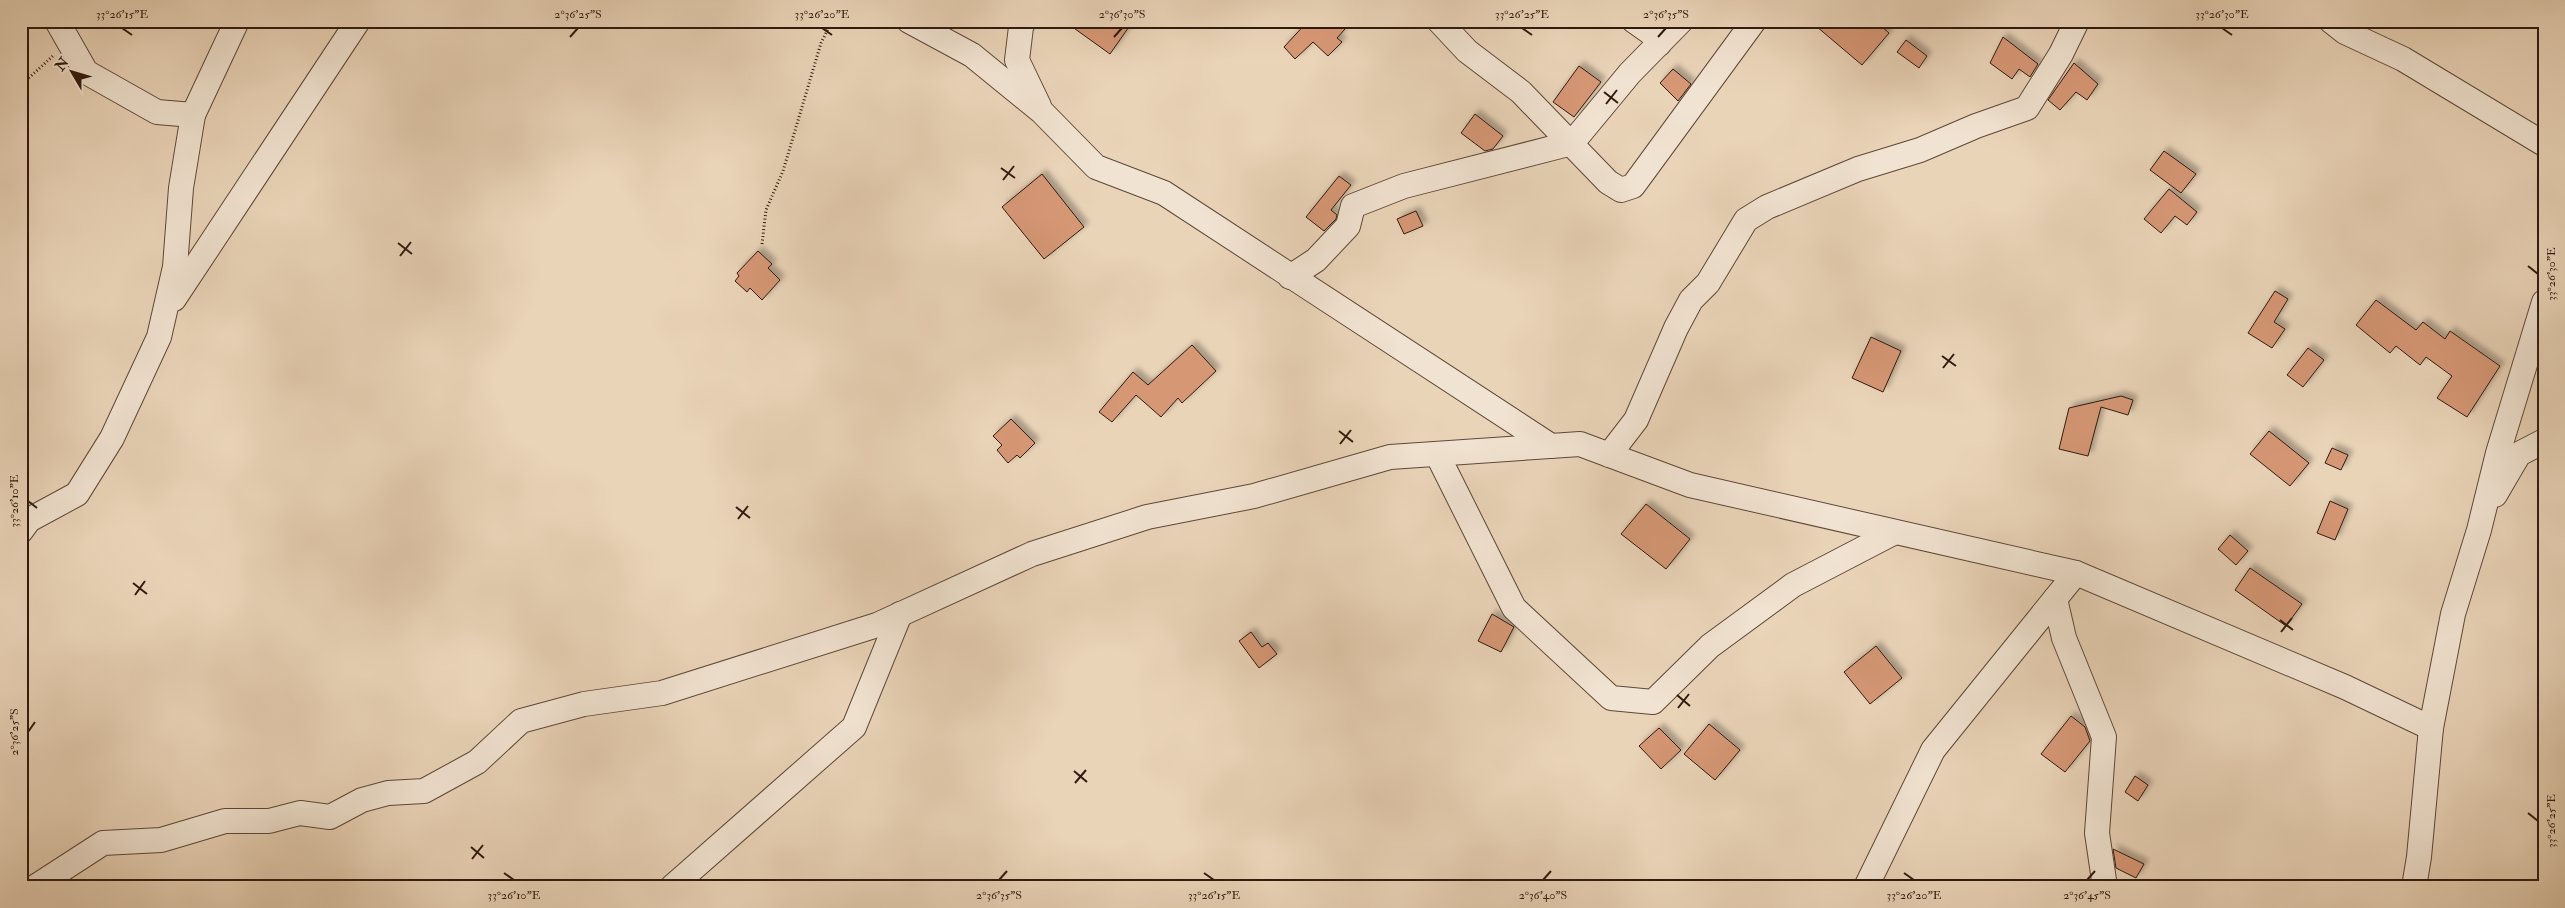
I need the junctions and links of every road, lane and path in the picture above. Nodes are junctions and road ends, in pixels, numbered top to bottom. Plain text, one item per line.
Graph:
1 (237, 21) edge
2 (358, 21) edge
3 (832, 21) edge
4 (908, 21) edge
5 (1024, 21) edge
6 (1439, 21) edge
7 (1634, 21) edge
8 (1681, 21) edge
9 (1754, 21) edge
10 (2077, 21) edge
11 (2331, 21) edge
12 (63, 31) edge
13 (1659, 44) junction
14 (21, 85) edge
15 (1042, 112) junction
16 (193, 115) junction
17 (1572, 143) junction
18 (2544, 144) edge
19 (762, 244) dead end
20 (1290, 277) junction
21 (2544, 302) edge
22 (164, 314) junction
23 (2544, 441) edge
24 (1551, 446) junction
25 (1437, 454) junction
26 (1609, 455) junction
27 (2483, 515) junction
28 (21, 531) edge
29 (1893, 533) junction
30 (2076, 574) junction
31 (2055, 599) junction
32 (900, 614) junction
33 (2431, 728) junction
34 (35, 887) edge
35 (672, 887) edge
36 (1866, 887) edge
37 (2105, 887) edge
38 (2414, 887) edge

1 - 16 street
2 - 22 street
3 - 19 path
4 - 15 street
5 - 15 street
6 - 17 street
7 - 13 street
8 - 13 street
9 - 17 street
10 - 26 street
11 - 18 street
12 - 14 path
12 - 16 street
13 - 17 street
15 - 20 street
16 - 22 street
17 - 20 street
20 - 24 street
21 - 27 street
22 - 28 street
23 - 27 street
24 - 25 street
24 - 26 street
25 - 29 street
25 - 32 street
26 - 29 street
27 - 33 street
29 - 30 street
30 - 31 street
30 - 33 street
31 - 36 street
31 - 37 street
32 - 34 street
32 - 35 street
33 - 38 street

